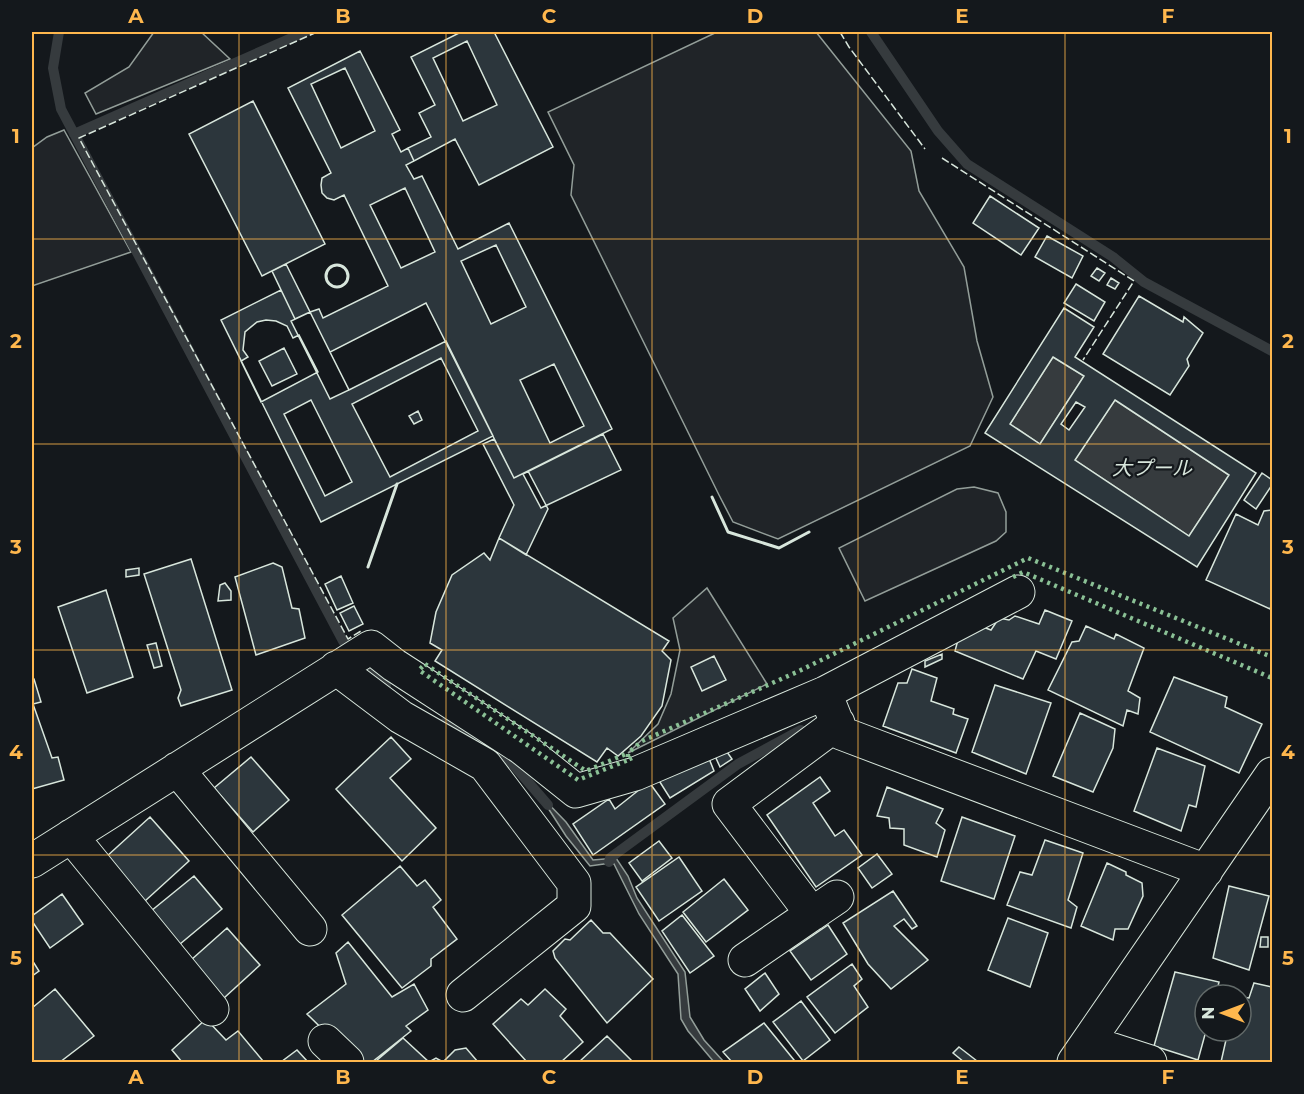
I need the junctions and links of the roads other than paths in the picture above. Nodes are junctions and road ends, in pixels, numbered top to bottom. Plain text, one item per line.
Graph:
1 (1018, 592) dead end
2 (336, 668) junction
3 (825, 693) junction
4 (838, 723) junction
5 (177, 769) junction
6 (1272, 774) edge
7 (71, 836) junction
8 (32, 861) edge
9 (1206, 871) junction
10 (310, 928) dead end
11 (744, 960) dead end
12 (463, 995) dead end
13 (212, 1009) dead end
14 (1081, 1052) edge
15 (1150, 1062) edge

1 - 3 street
2 - 3 street
2 - 5 street
2 - 12 street
3 - 4 street
4 - 9 street
4 - 11 street
5 - 7 street
5 - 10 street
6 - 9 street
7 - 8 street
7 - 13 street
9 - 14 street
14 - 15 street

